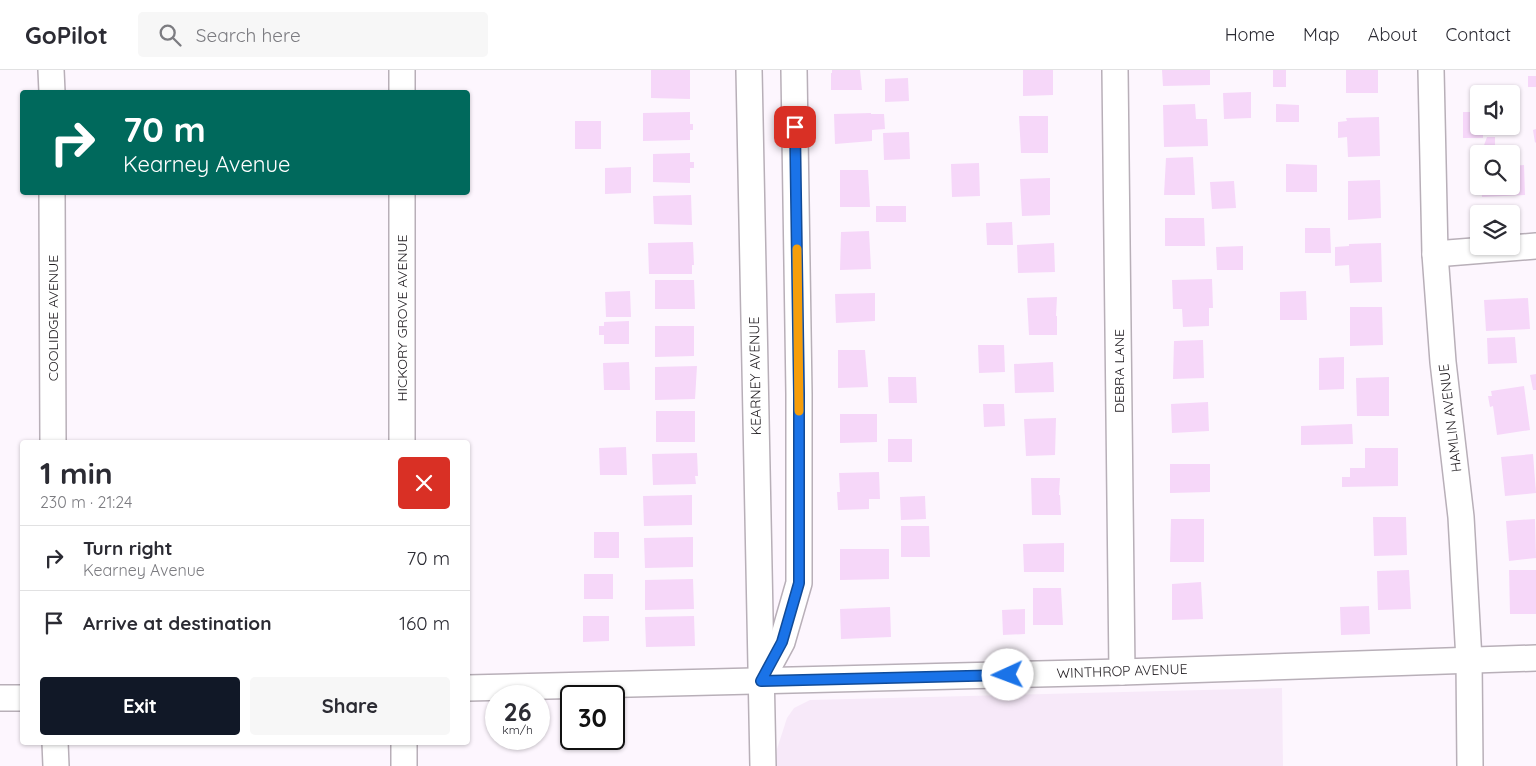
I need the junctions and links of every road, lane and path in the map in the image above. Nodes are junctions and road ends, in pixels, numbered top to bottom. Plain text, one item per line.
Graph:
1 (52, 70) edge
2 (402, 70) edge
3 (749, 70) edge
4 (794, 70) edge
5 (1115, 70) edge
6 (1431, 70) edge
7 (52, 90) edge
8 (402, 90) edge
9 (52, 195) edge
10 (402, 195) edge
11 (1536, 246) edge
12 (1435, 254) junction
13 (53, 440) edge
14 (402, 440) edge
15 (1536, 658) edge
16 (1469, 660) junction
17 (1122, 672) junction
18 (761, 681) junction
19 (470, 688) edge
20 (0, 698) edge
21 (20, 698) edge
22 (55, 745) edge
23 (404, 745) edge
24 (56, 766) edge
25 (404, 766) edge
26 (763, 766) edge
27 (1470, 766) edge

1 - 7 street
2 - 8 street
3 - 18 street, KEARNEY AVENUE
4 - 18 street, KEARNEY AVENUE
5 - 17 street, DEBRA LANE
6 - 12 street, HAMLIN AVENUE
9 - 13 street, COOLIDGE AVENUE
10 - 14 street, HICKORY GROVE AVENUE
11 - 12 street
12 - 16 street, HAMLIN AVENUE
15 - 16 street, WINTHROP AVENUE
16 - 17 street, WINTHROP AVENUE
16 - 27 street, HAMLIN AVENUE
17 - 18 street, WINTHROP AVENUE
18 - 19 street, WINTHROP AVENUE
18 - 26 street, KEARNEY AVENUE
20 - 21 street
22 - 24 street
23 - 25 street

